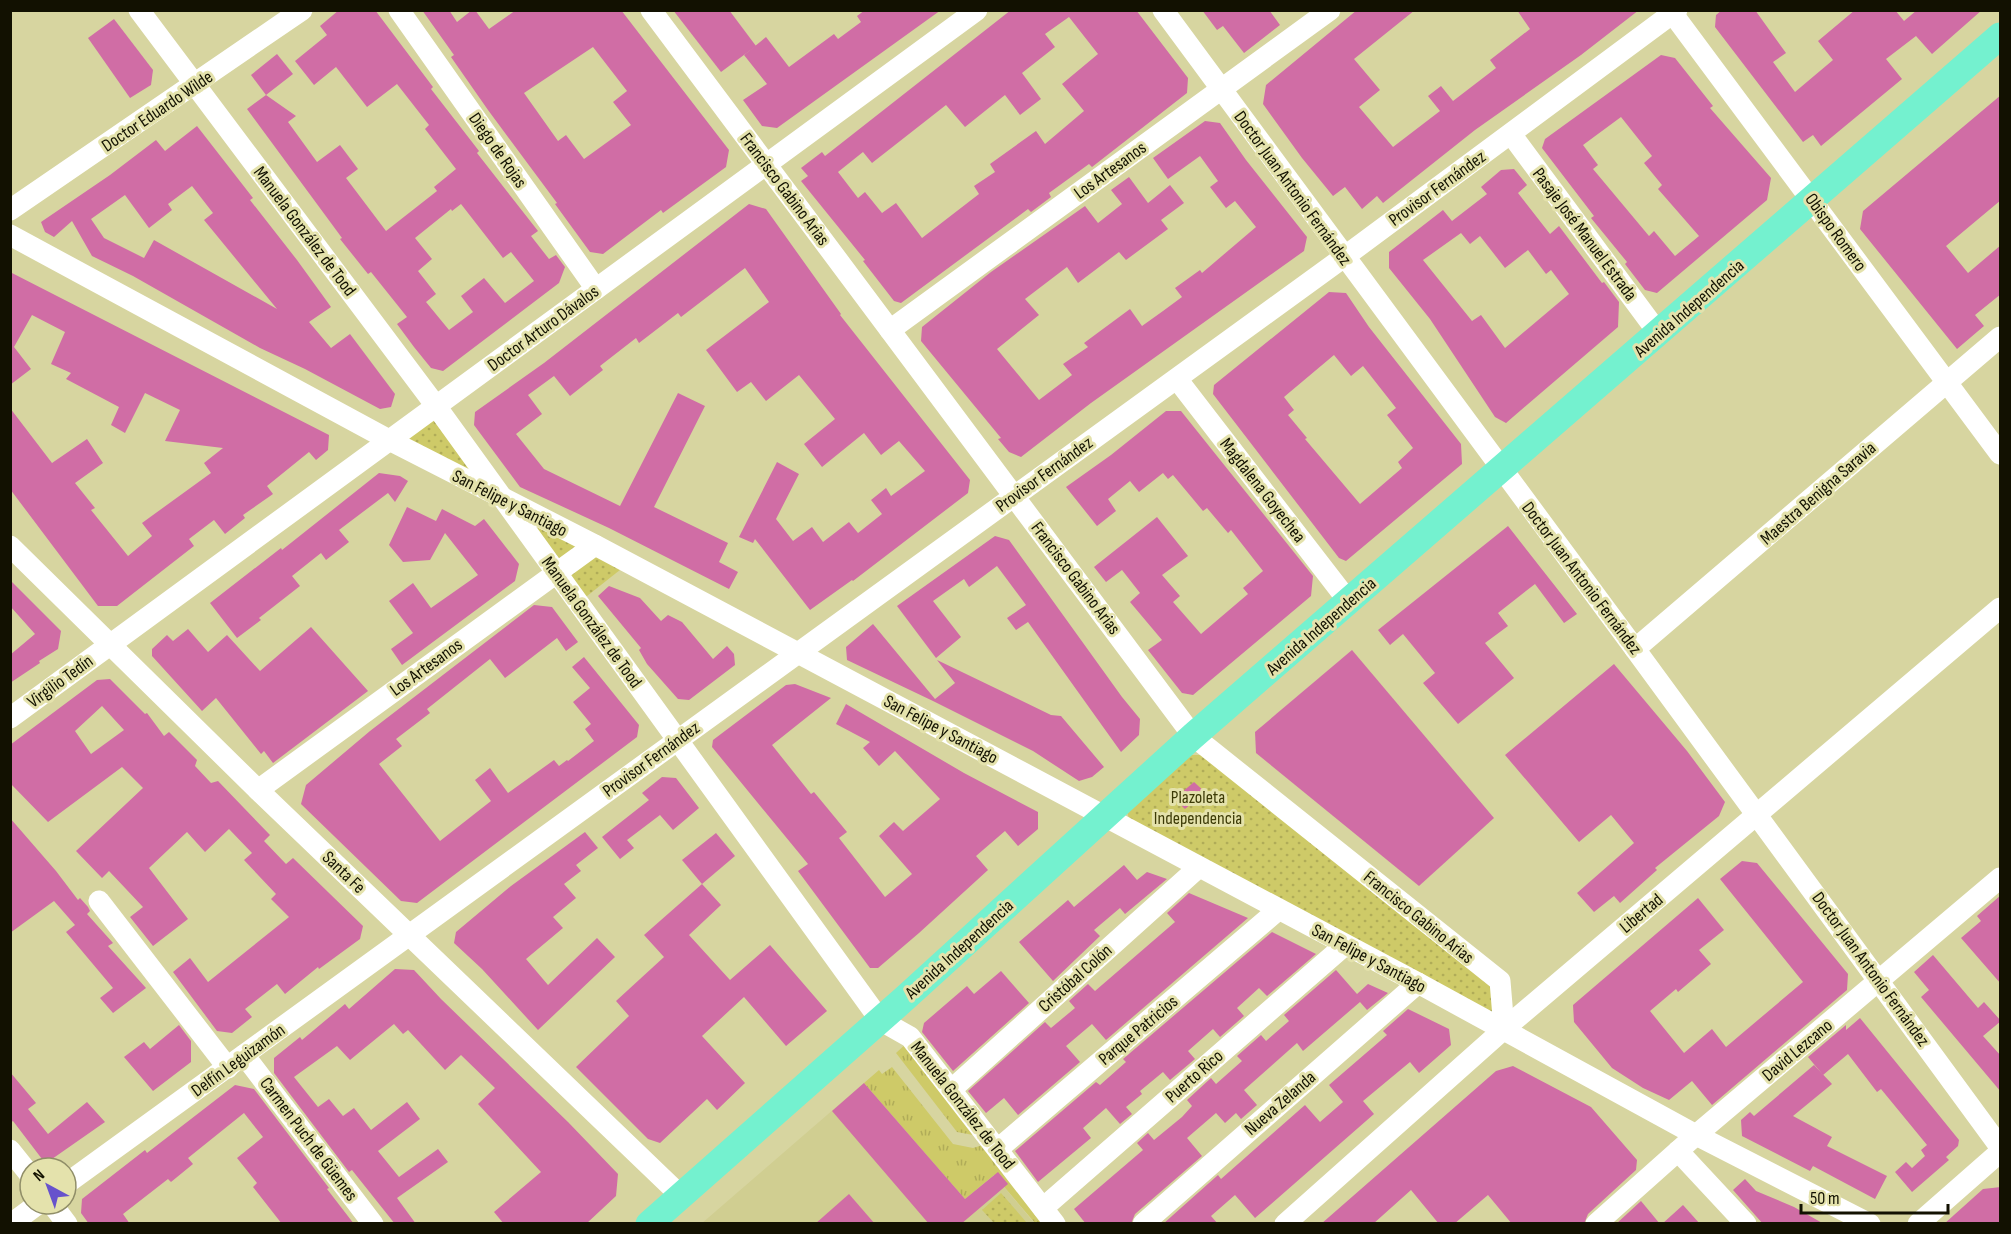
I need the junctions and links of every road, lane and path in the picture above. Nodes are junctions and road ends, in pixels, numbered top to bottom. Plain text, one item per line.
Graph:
1 (139, 10) edge
2 (303, 10) edge
3 (399, 10) edge
4 (651, 10) edge
5 (977, 10) edge
6 (1163, 10) edge
7 (1330, 10) edge
8 (1673, 12) edge
9 (2001, 36) edge
10 (195, 85) junction
11 (1221, 90) junction
12 (1511, 134) junction
13 (767, 164) junction
14 (1812, 200) junction
15 (10, 210) edge
16 (10, 236) edge
17 (1344, 257) junction
18 (596, 289) junction
19 (890, 330) junction
20 (1659, 334) junction
21 (2001, 337) edge
22 (1176, 379) junction
23 (1946, 382) junction
24 (436, 406) junction
25 (389, 440) junction
26 (2001, 454) edge
27 (1501, 470) junction
28 (1014, 496) junction
29 (504, 500) junction
30 (13, 545) edge
31 (595, 545) junction
32 (557, 573) junction
33 (1349, 602) junction
34 (2001, 608) edge
35 (110, 644) junction
36 (1635, 649) junction
37 (797, 652) junction
38 (10, 718) edge
39 (1193, 736) junction
40 (677, 740) junction
41 (258, 790) junction
42 (1757, 815) junction
43 (1105, 816) junction
44 (1199, 867) junction
45 (2001, 878) edge
46 (99, 901) dead end
47 (1278, 910) junction
48 (410, 935) junction
49 (1345, 945) junction
50 (1880, 981) junction
51 (1418, 983) junction
52 (880, 1020) junction
53 (1504, 1029) junction
54 (236, 1061) junction
55 (952, 1089) junction
56 (1696, 1134) junction
57 (998, 1149) junction
58 (2001, 1149) edge
59 (1678, 1151) junction
60 (78, 1175) edge
61 (681, 1196) junction
62 (1049, 1216) edge
63 (373, 1224) edge
64 (650, 1224) edge
65 (1143, 1224) edge
66 (1285, 1224) edge
67 (1596, 1224) edge
68 (1746, 1224) edge
69 (1870, 1224) edge
70 (1918, 1224) edge

1 - 10 street, Manuela González de Tood
2 - 10 street, Doctor Eduardo Wilde
3 - 18 street, Diego de Rojas
4 - 13 street, Francisco Gabino Arias
5 - 13 street, Doctor Arturo Dávalos
6 - 11 street, Doctor Juan Antonio Fernández
7 - 11 street, Los Artesanos
8 - 12 street, Provisor Fernández
8 - 14 street, Obispo Romero
9 - 14 main road, Avenida Independencia
10 - 15 street, Doctor Eduardo Wilde
10 - 24 street, Manuela González de Tood
11 - 17 street, Doctor Juan Antonio Fernández
11 - 19 street, Los Artesanos
12 - 17 street, Provisor Fernández
12 - 20 street, Pasaje José Manuel Estrada
13 - 18 street, Doctor Arturo Dávalos
13 - 19 street, Francisco Gabino Arias
14 - 20 main road, Avenida Independencia
14 - 23 street, Obispo Romero
16 - 25 street, San Felipe y Santiago
17 - 22 street, Provisor Fernández
17 - 27 street, Doctor Juan Antonio Fernández
18 - 24 street, Doctor Arturo Dávalos
19 - 28 street, Francisco Gabino Arias
20 - 27 main road, Avenida Independencia
21 - 23 street, Maestra Benigna Saravia
22 - 28 street, Provisor Fernández
22 - 33 street, Magdalena Goyechea
23 - 26 street, Obispo Romero
23 - 36 street, Maestra Benigna Saravia
24 - 25 street, Doctor Arturo Dávalos
24 - 29 street, Manuela González de Tood
25 - 29 street, San Felipe y Santiago
25 - 35 street, Doctor Arturo Dávalos
27 - 33 main road, Avenida Independencia
27 - 36 street, Doctor Juan Antonio Fernández
28 - 37 street, Provisor Fernández
28 - 39 street, Francisco Gabino Arias
29 - 31 street, San Felipe y Santiago
29 - 32 street, Manuela González de Tood
30 - 35 street, Santa Fe
31 - 32 street, Los Artesanos
31 - 37 street, San Felipe y Santiago
32 - 40 street, Manuela González de Tood
32 - 41 street, Los Artesanos
33 - 39 main road, Avenida Independencia
34 - 42 street, Libertad
35 - 38 street, Virgilio Tedín
35 - 41 street, Santa Fe
36 - 42 street, Doctor Juan Antonio Fernández
37 - 40 street, Provisor Fernández
37 - 43 street, San Felipe y Santiago
39 - 43 main road, Avenida Independencia
39 - 53 street, Francisco Gabino Arias
40 - 48 street, Provisor Fernández
40 - 52 street, Manuela González de Tood
41 - 48 street, Santa Fe
42 - 50 street, Doctor Juan Antonio Fernández
42 - 53 street, Libertad
43 - 44 street, San Felipe y Santiago
43 - 52 main road, Avenida Independencia
44 - 47 street, San Felipe y Santiago
44 - 55 street, Cristóbal Colón
45 - 50 street, David Lezcano
46 - 54 street, Carmen Puch de Güemes
47 - 49 street, San Felipe y Santiago
47 - 57 street, Parque Patricios
48 - 54 street, Delfín Leguizamón
48 - 61 street, Santa Fe
49 - 51 street, San Felipe y Santiago
49 - 62 street, Puerto Rico
50 - 56 street, David Lezcano
50 - 58 street, Doctor Juan Antonio Fernández
51 - 53 street, San Felipe y Santiago
51 - 65 street, Nueva Zelanda
52 - 55 street, Manuela González de Tood
52 - 61 main road, Avenida Independencia
53 - 56 street, San Felipe y Santiago
53 - 66 street, Libertad
54 - 60 street, Delfín Leguizamón
54 - 63 street, Carmen Puch de Güemes
55 - 57 street, Manuela González de Tood
56 - 59 street, David Lezcano
56 - 69 street, San Felipe y Santiago
57 - 62 street, Manuela González de Tood
58 - 70 street
59 - 67 street, David Lezcano
59 - 68 street
61 - 64 main road, Avenida Independencia

